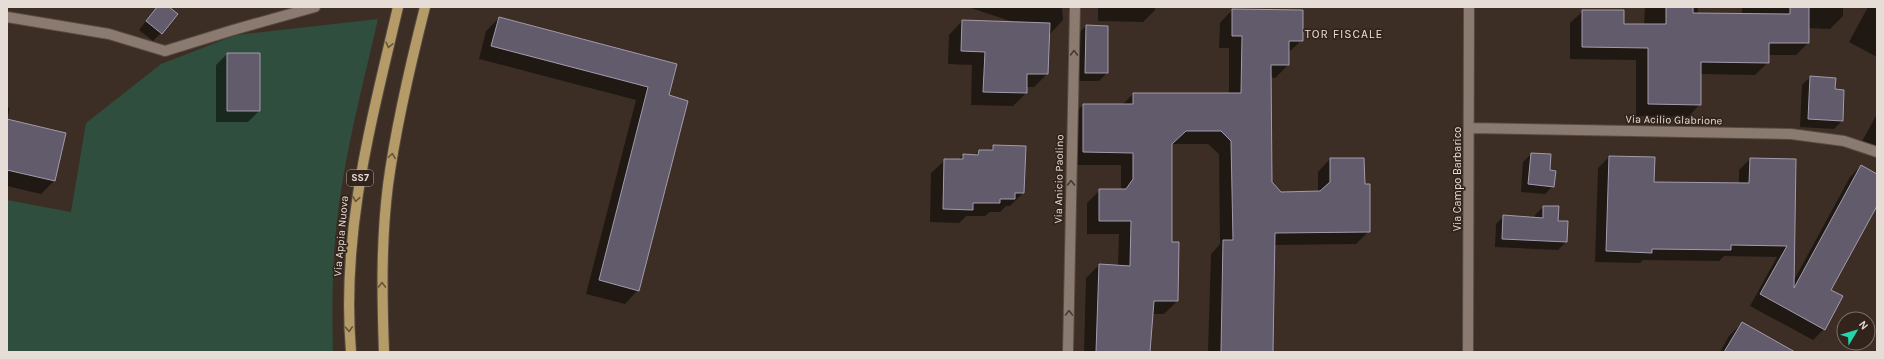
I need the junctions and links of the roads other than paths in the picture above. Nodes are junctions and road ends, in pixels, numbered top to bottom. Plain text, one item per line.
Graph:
1 (315, 7) edge
2 (398, 7) edge
3 (425, 7) edge
4 (1075, 7) edge
5 (1469, 7) edge
6 (7, 17) edge
7 (1469, 128) junction
8 (1877, 152) edge
9 (351, 352) edge
10 (384, 352) edge
11 (1068, 352) edge
12 (1468, 352) edge

1 - 6 street
2 -> 9 main road, Via Appia Nuova / SS7
10 -> 3 main road, SS7
11 -> 4 street, Via Anicio Paolino
5 - 7 street, Via Campo Barbarico
7 - 8 street, Via Acilio Glabrione
7 - 12 street, Via Campo Barbarico

